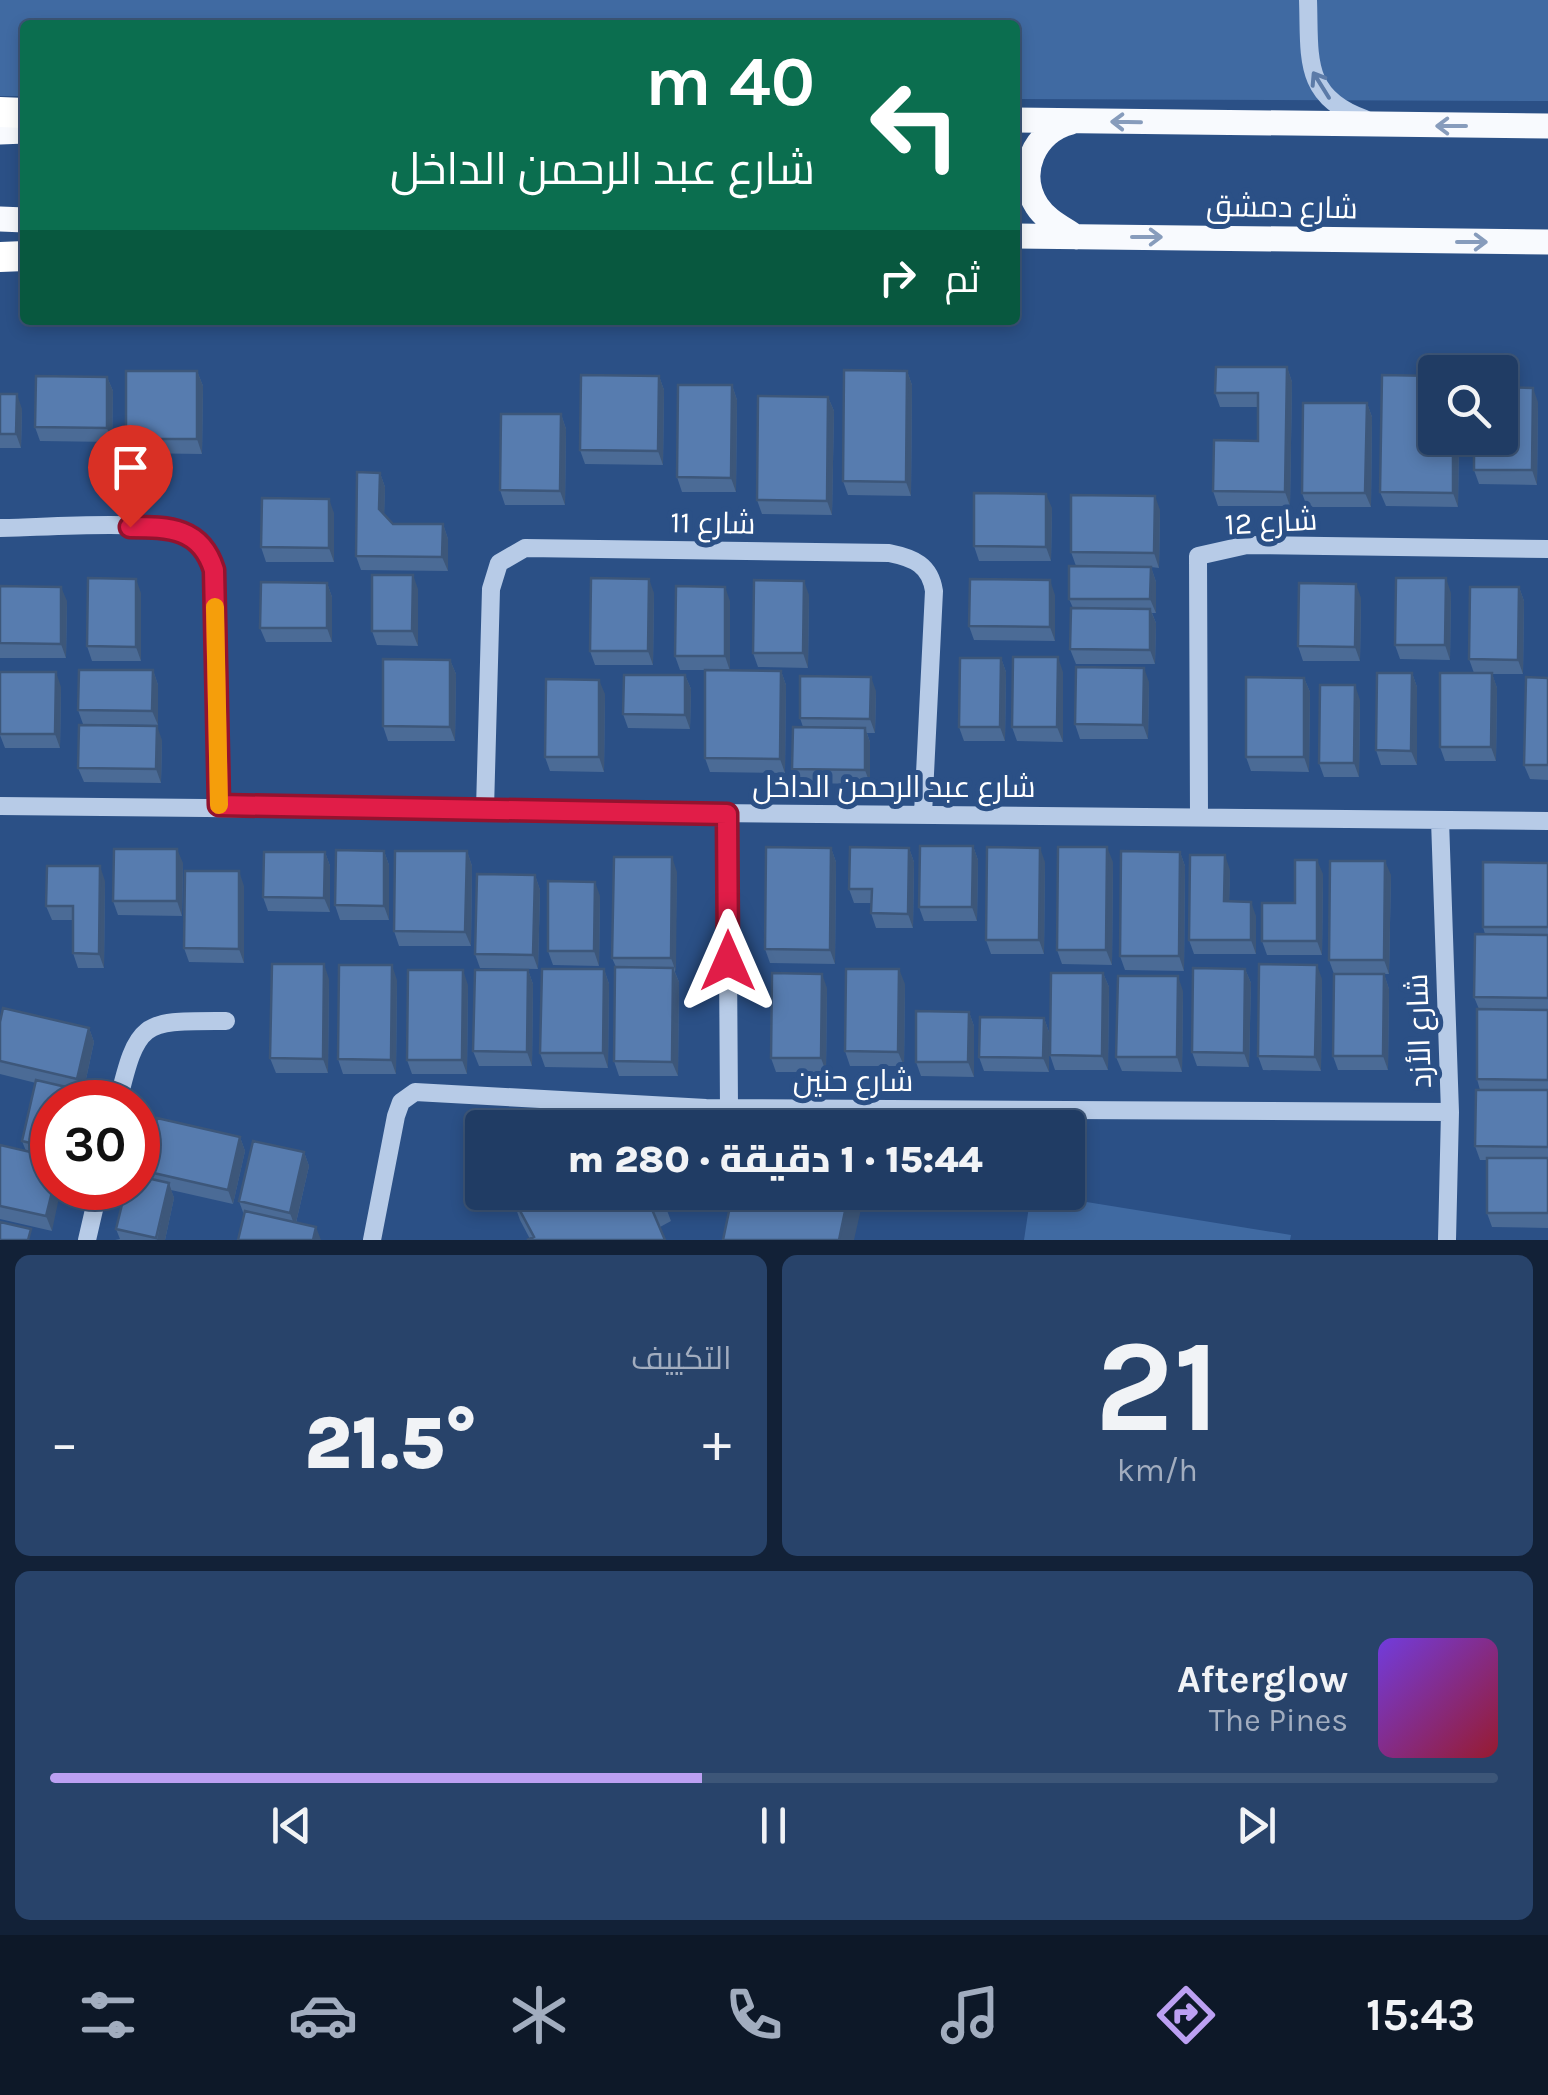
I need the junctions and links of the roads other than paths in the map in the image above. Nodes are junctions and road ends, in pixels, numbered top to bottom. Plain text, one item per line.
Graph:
1 (1308, 0) edge
2 (1020, 120) edge
3 (1076, 121) junction
4 (1395, 125) junction
5 (1548, 126) edge
6 (1020, 236) edge
7 (1076, 237) junction
8 (1548, 242) edge
9 (0, 528) edge
10 (1548, 549) edge
11 (219, 805) junction
12 (0, 806) edge
13 (485, 809) junction
14 (727, 814) junction
15 (923, 814) junction
16 (1198, 817) junction
17 (1440, 820) junction
18 (1548, 821) edge
19 (226, 1021) dead end
20 (124, 1080) edge
21 (730, 1108) junction
22 (1450, 1112) junction
23 (94, 1210) edge
24 (86, 1240) edge
25 (372, 1240) edge
26 (1447, 1240) edge

4 -> 1 street
2 - 3 main road
4 -> 3 main road
3 - 7 main road
5 -> 4 main road
6 - 7 main road, شارع دمشق
7 -> 8 main road, شارع دمشق
9 - 11 street
10 - 16 street, شارع 12
11 - 12 street, شارع عبد الرحمن الداخل
11 - 13 street, شارع عبد الرحمن الداخل
13 - 14 street, شارع عبد الرحمن الداخل
13 - 15 street, شارع 11
14 - 15 street, شارع عبد الرحمن الداخل
14 - 21 street
15 - 16 street, شارع عبد الرحمن الداخل
16 - 17 street, شارع عبد الرحمن الداخل
17 - 18 street, شارع عبد الرحمن الداخل
17 - 22 street, شارع الأزد
19 - 20 street
21 - 22 street, شارع حنين
21 - 25 street, شارع حنين
22 - 26 street, شارع الأزد
23 - 24 street

